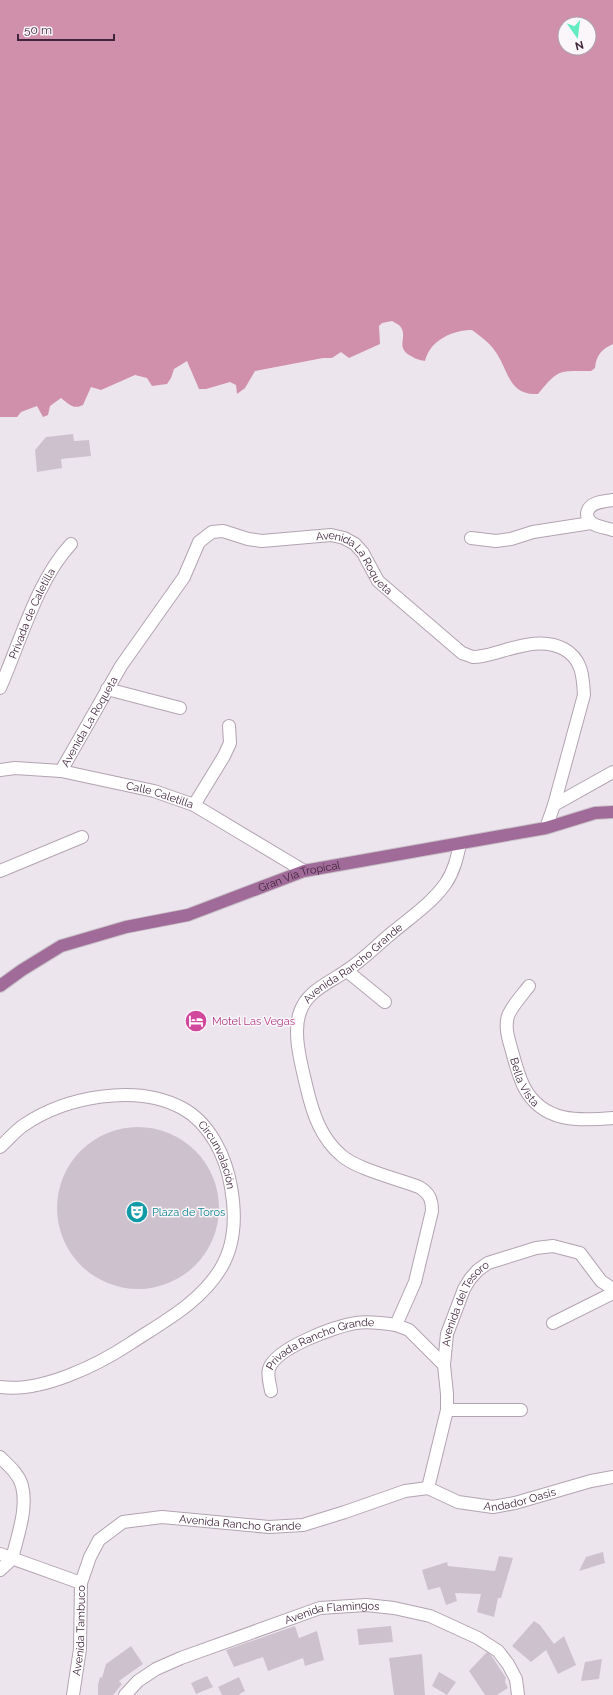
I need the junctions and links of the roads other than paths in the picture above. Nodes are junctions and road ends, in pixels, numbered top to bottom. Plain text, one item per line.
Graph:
1 (613, 500) edge
2 (591, 523) junction
3 (613, 530) edge
4 (470, 538) dead end
5 (71, 544) dead end
6 (0, 688) edge
7 (107, 689) junction
8 (180, 708) dead end
9 (230, 726) dead end
10 (0, 770) edge
11 (612, 770) edge
12 (61, 771) junction
13 (194, 805) junction
14 (554, 805) junction
15 (613, 812) edge
16 (546, 828) junction
17 (82, 837) dead end
18 (460, 844) junction
19 (0, 871) edge
20 (304, 871) junction
21 (347, 971) junction
22 (0, 986) edge
23 (529, 986) dead end
24 (385, 1002) dead end
25 (613, 1118) edge
26 (0, 1147) edge
27 (613, 1289) edge
28 (613, 1293) edge
29 (553, 1323) dead end
30 (396, 1325) junction
31 (444, 1365) junction
32 (0, 1387) edge
33 (271, 1391) dead end
34 (447, 1410) junction
35 (521, 1410) dead end
36 (0, 1457) edge
37 (613, 1477) edge
38 (428, 1488) junction
39 (0, 1554) edge
40 (12, 1559) junction
41 (0, 1570) edge
42 (81, 1583) junction
43 (73, 1695) edge
44 (125, 1695) edge
45 (518, 1695) edge

1 - 2 street
2 - 3 street
2 - 4 street
5 - 6 street, Privada de Caletilla
7 - 8 street
7 - 12 street, Avenida La Roqueta
7 - 14 street, Avenida La Roqueta
9 - 13 street
10 - 12 street, Calle Caletilla
11 - 14 street
12 - 13 street, Calle Caletilla
13 - 20 street, Calle Caletilla
14 - 16 street, Avenida La Roqueta
15 - 16 main road, Gran Vía Tropical
16 - 18 main road, Gran Vía Tropical
17 - 19 street
18 - 20 main road, Gran Vía Tropical
18 - 21 street, Avenida Rancho Grande
20 - 22 main road, Gran Vía Tropical
21 - 24 street
21 - 30 street, Avenida Rancho Grande
23 - 25 street, Bella Vista
26 - 32 street, Circunvalación
27 - 31 street, Avenida del Tesoro
28 - 29 street
30 - 31 street
30 - 33 street, Privada Rancho Grande
31 - 34 street, Avenida del Tesoro
34 - 35 street
34 - 38 street, Avenida del Tesoro
36 - 40 street
37 - 38 street, Andador Oasis
38 - 42 street, Avenida Rancho Grande
39 - 40 street, Avenida Tambuco
40 - 41 street
40 - 42 street, Avenida Tambuco
42 - 43 street, Avenida Tambuco
44 - 45 street, Avenida Flamingos

